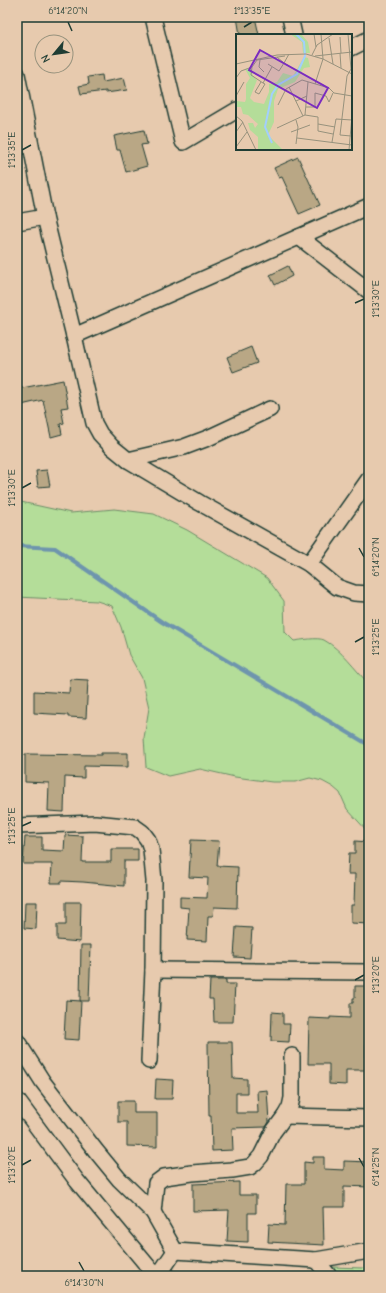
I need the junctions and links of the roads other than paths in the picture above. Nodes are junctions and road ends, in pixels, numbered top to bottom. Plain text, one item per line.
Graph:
1 (153, 17) edge
2 (290, 17) edge
3 (294, 34) edge
4 (369, 39) edge
5 (352, 48) edge
6 (17, 74) edge
7 (236, 111) edge
8 (369, 206) edge
9 (45, 217) junction
10 (17, 222) edge
11 (299, 237) junction
12 (369, 290) edge
13 (74, 336) junction
14 (270, 409) dead end
15 (128, 460) junction
16 (369, 479) edge
17 (310, 564) junction
18 (369, 594) edge
19 (17, 826) edge
20 (153, 970) junction
21 (369, 972) edge
22 (17, 1042) edge
23 (292, 1056) dead end
24 (149, 1061) dead end
25 (17, 1100) edge
26 (285, 1116) junction
27 (369, 1118) edge
28 (153, 1212) junction
29 (175, 1251) junction
30 (369, 1251) edge
31 (316, 1260) junction
32 (157, 1276) edge
33 (330, 1276) edge

1 - 7 street
2 - 3 street
4 - 5 street
6 - 9 street
8 - 11 street
9 - 10 street
9 - 13 street
11 - 12 street
11 - 13 street
13 - 15 street
14 - 15 street
15 - 17 street
16 - 17 street
17 - 18 street
19 - 20 street
20 - 21 street
20 - 24 street
22 - 28 street
23 - 26 street
25 - 32 street
26 - 27 street
26 - 28 street
28 - 29 street
29 - 31 street
29 - 32 street
30 - 31 street
31 - 33 street

